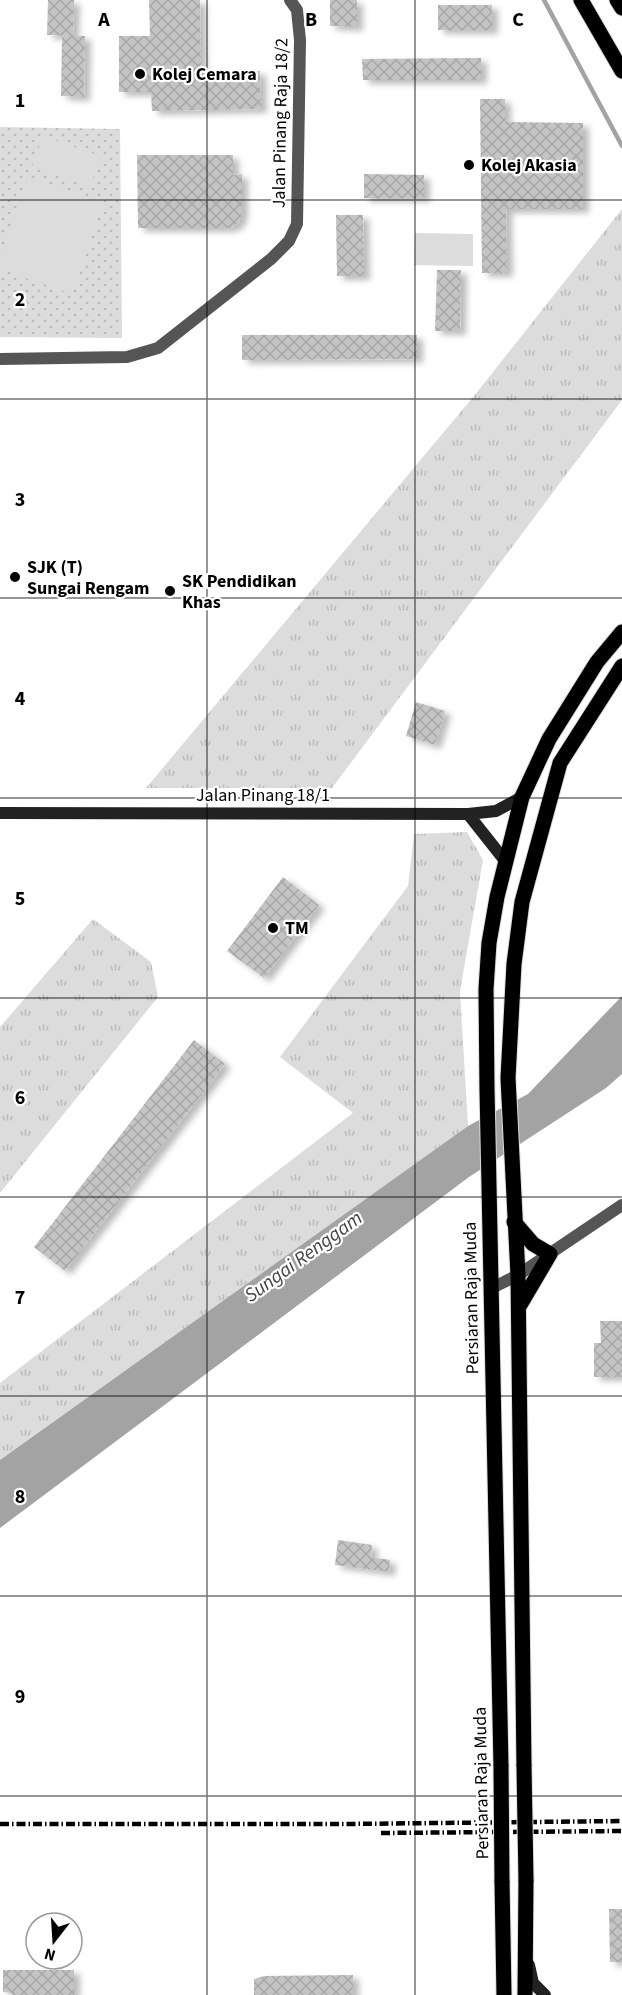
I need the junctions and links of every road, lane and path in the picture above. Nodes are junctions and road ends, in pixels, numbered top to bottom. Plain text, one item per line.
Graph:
1 (291, 0) edge
2 (580, 0) edge
3 (617, 0) edge
4 (622, 8) edge
5 (622, 71) edge
6 (0, 359) edge
7 (622, 632) edge
8 (622, 666) edge
9 (522, 797) junction
10 (0, 813) edge
11 (468, 814) junction
12 (506, 862) junction
13 (622, 1205) edge
14 (514, 1222) junction
15 (550, 1254) junction
16 (518, 1275) junction
17 (490, 1289) junction
18 (518, 1310) junction
19 (525, 1949) junction
20 (504, 1995) edge
21 (525, 1995) edge
22 (545, 1995) edge

1 - 6 street, Jalan Pinang Raja 18/2
2 - 5 main road
3 - 4 main road
7 - 9 main road, Persiaran Raja Muda
8 - 14 main road
9 - 11 street, Jalan Pinang 18/1
9 - 12 main road, Persiaran Raja Muda
10 - 11 street, Jalan Pinang 18/1
11 - 12 street
12 - 17 main road, Persiaran Raja Muda
13 - 15 street
14 - 15 main road
14 - 16 main road
15 - 16 street
15 - 18 main road
16 - 17 street
16 - 18 main road
17 - 20 main road, Persiaran Raja Muda, bridge
18 - 19 main road, bridge
19 - 21 main road
19 - 22 street

